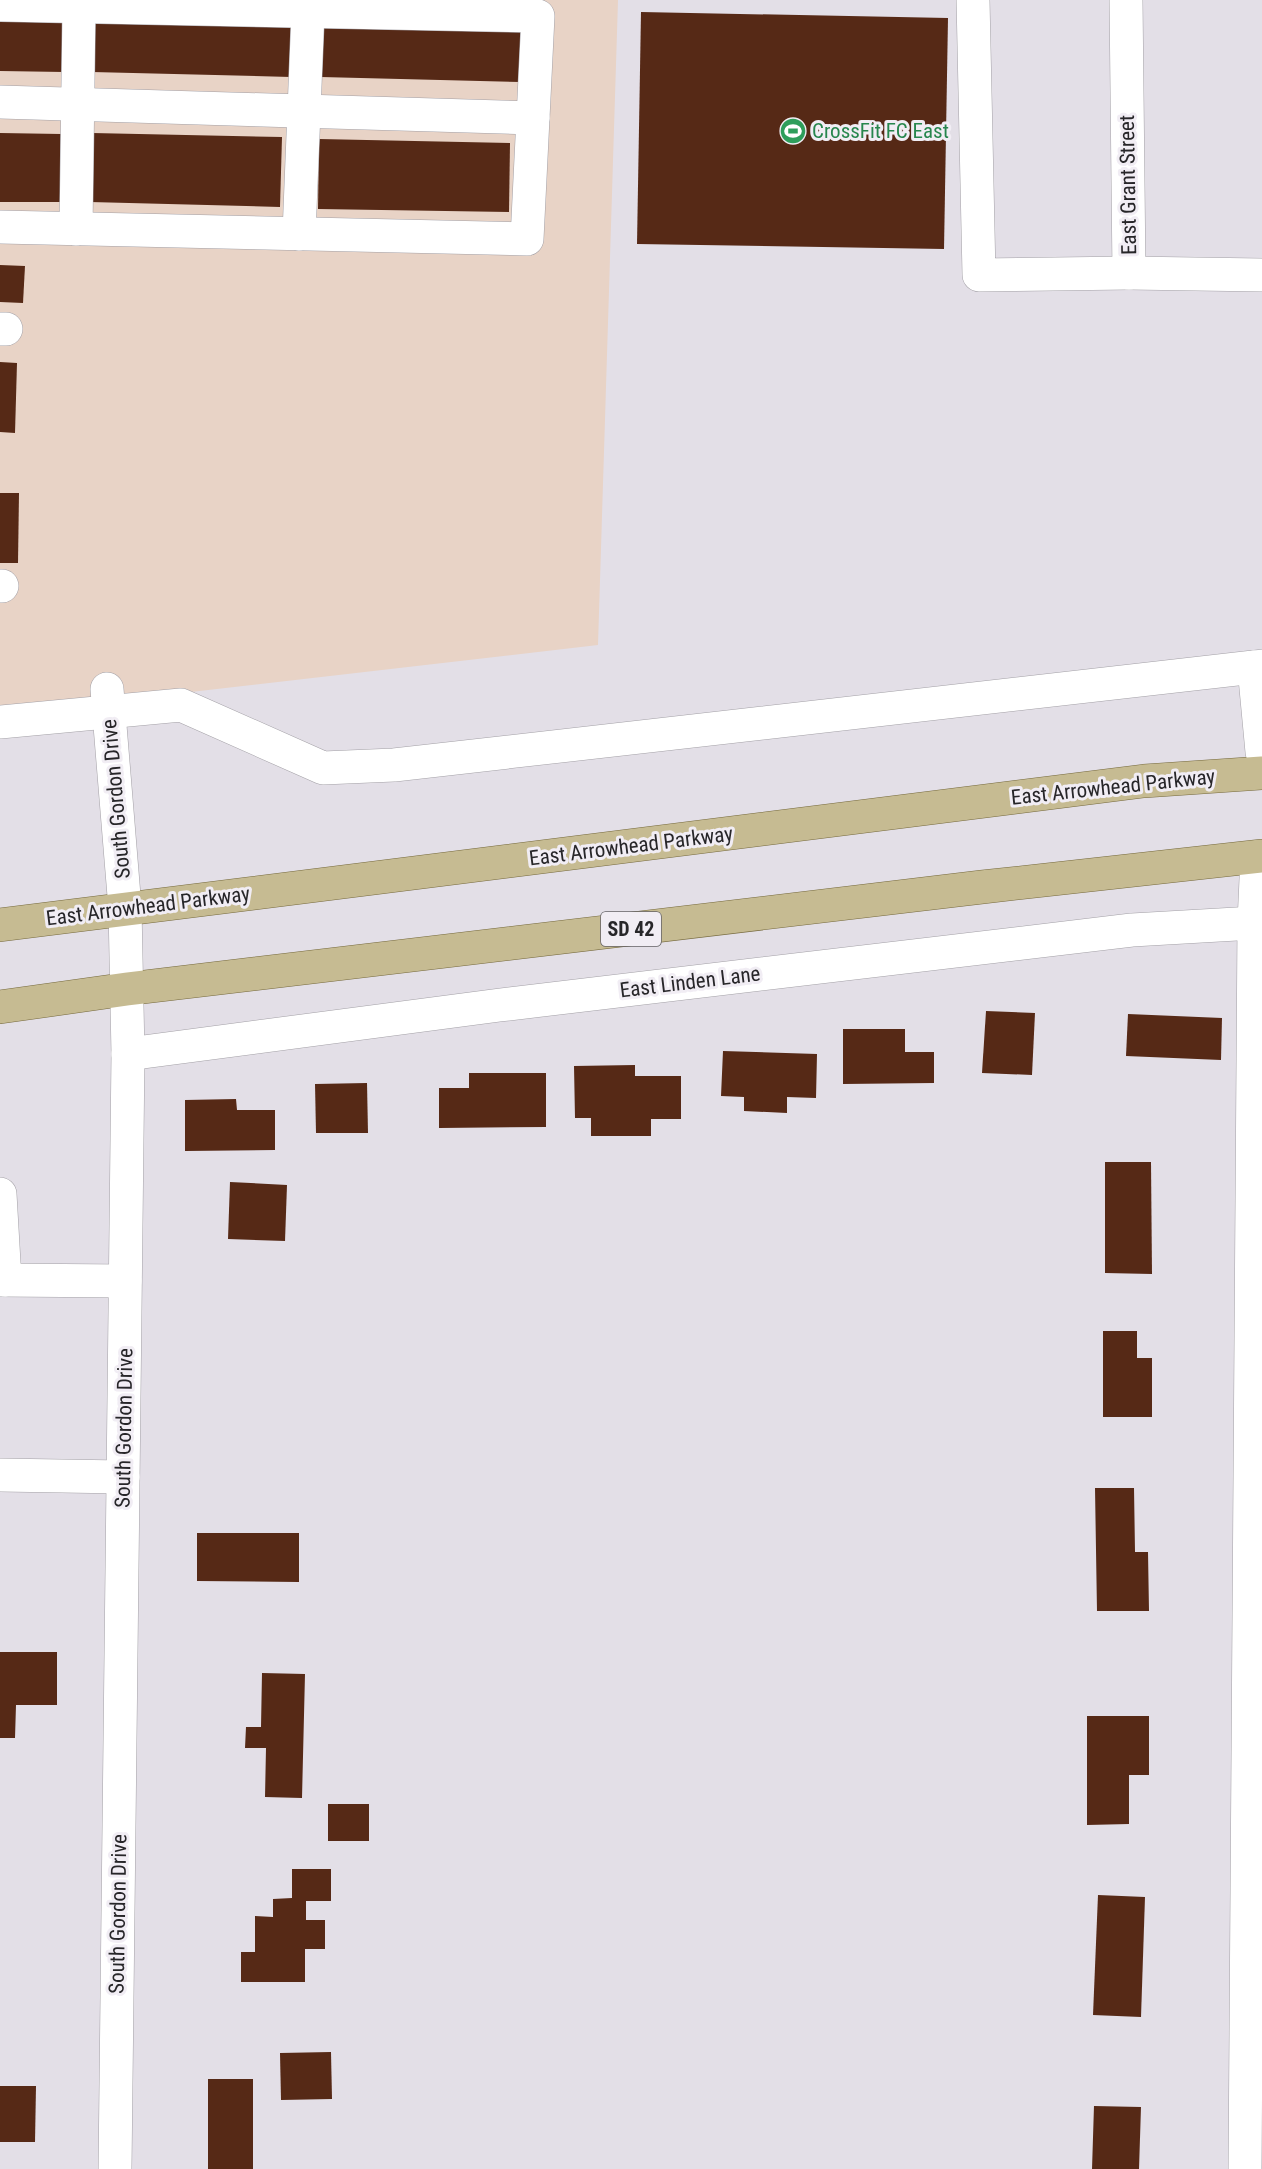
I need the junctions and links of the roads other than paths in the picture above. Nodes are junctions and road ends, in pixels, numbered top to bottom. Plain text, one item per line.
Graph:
1 (973, 0) edge
2 (1126, 0) edge
3 (0, 5) edge
4 (79, 7) junction
5 (308, 12) junction
6 (0, 102) edge
7 (78, 105) junction
8 (304, 112) junction
9 (533, 118) junction
10 (0, 227) edge
11 (76, 229) junction
12 (299, 234) junction
13 (1129, 273) junction
14 (1262, 275) edge
15 (1258, 666) edge
16 (108, 699) junction
17 (0, 722) edge
18 (1262, 752) edge
19 (1262, 773) edge
20 (1260, 856) edge
21 (125, 908) junction
22 (1254, 923) junction
23 (0, 925) edge
24 (127, 989) junction
25 (1258, 996) edge
26 (0, 1007) edge
27 (128, 1054) junction
28 (0, 1194) edge
29 (3, 1280) edge
30 (125, 1281) junction
31 (0, 1475) edge
32 (123, 1476) junction
33 (115, 2169) edge
34 (1245, 2169) edge

1 - 13 street
2 - 13 street, East Grant Street
3 - 4 street
4 - 5 street
4 - 7 street
5 - 8 street
5 - 9 street
6 - 7 street
7 - 8 street
7 - 11 street
8 - 9 street
8 - 12 street
9 - 12 street
10 - 11 street
11 - 12 street
13 - 14 street, East Grant Street
15 - 16 street
15 - 18 street
16 - 17 street
16 - 21 street, South Gordon Drive
19 - 21 main road, East Arrowhead Parkway
20 - 22 street
20 - 24 main road, SD 42
21 - 23 main road, East Arrowhead Parkway
21 - 24 street, South Gordon Drive
22 - 25 street
22 - 27 street, East Linden Lane
24 - 26 main road, SD 42
24 - 27 street, South Gordon Drive
25 - 34 street
27 - 30 street, South Gordon Drive
28 - 29 street
29 - 30 street
30 - 32 street, South Gordon Drive
31 - 32 street
32 - 33 street, South Gordon Drive

